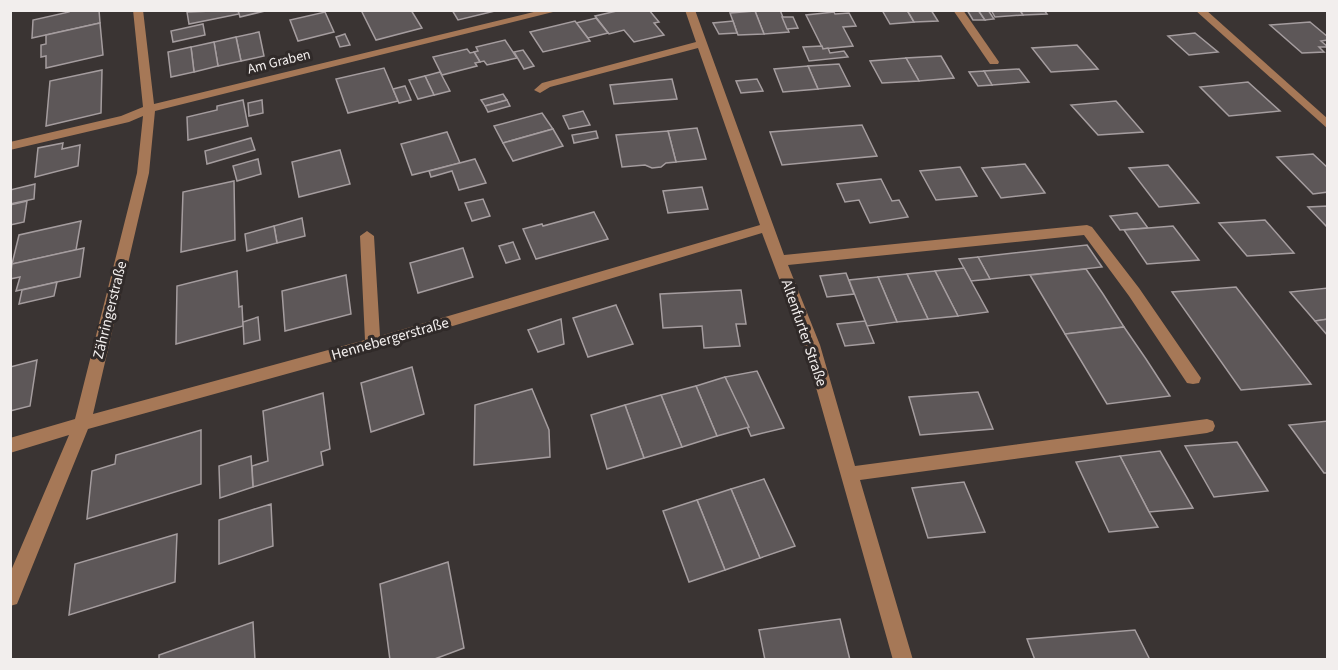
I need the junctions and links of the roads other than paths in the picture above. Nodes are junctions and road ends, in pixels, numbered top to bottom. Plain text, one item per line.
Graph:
1 (138, 10) edge
2 (556, 10) edge
3 (690, 10) edge
4 (958, 10) edge
5 (1200, 10) edge
6 (702, 44) junction
7 (994, 62) dead end
8 (540, 90) dead end
9 (149, 109) junction
10 (1326, 124) edge
11 (10, 146) edge
12 (768, 227) junction
13 (367, 236) dead end
14 (779, 261) junction
15 (373, 344) junction
16 (1193, 378) dead end
17 (82, 424) junction
18 (1207, 426) dead end
19 (10, 446) edge
20 (850, 474) junction
21 (10, 597) edge
22 (903, 660) edge

1 - 9 street, Zähringerstraße
2 - 9 street, Am Graben
3 - 6 street, Altenfurter Straße
4 - 7 street
5 - 10 street
6 - 8 street
6 - 12 street, Altenfurter Straße
9 - 11 street, Am Graben
9 - 17 street, Zähringerstraße
12 - 14 street, Altenfurter Straße
12 - 15 street, Hennebergerstraße
13 - 15 street
14 - 16 street
14 - 20 street, Altenfurter Straße
15 - 17 street, Hennebergerstraße
17 - 19 street, Hennebergerstraße
17 - 21 street, Zähringerstraße
18 - 20 street
20 - 22 street, Altenfurter Straße

